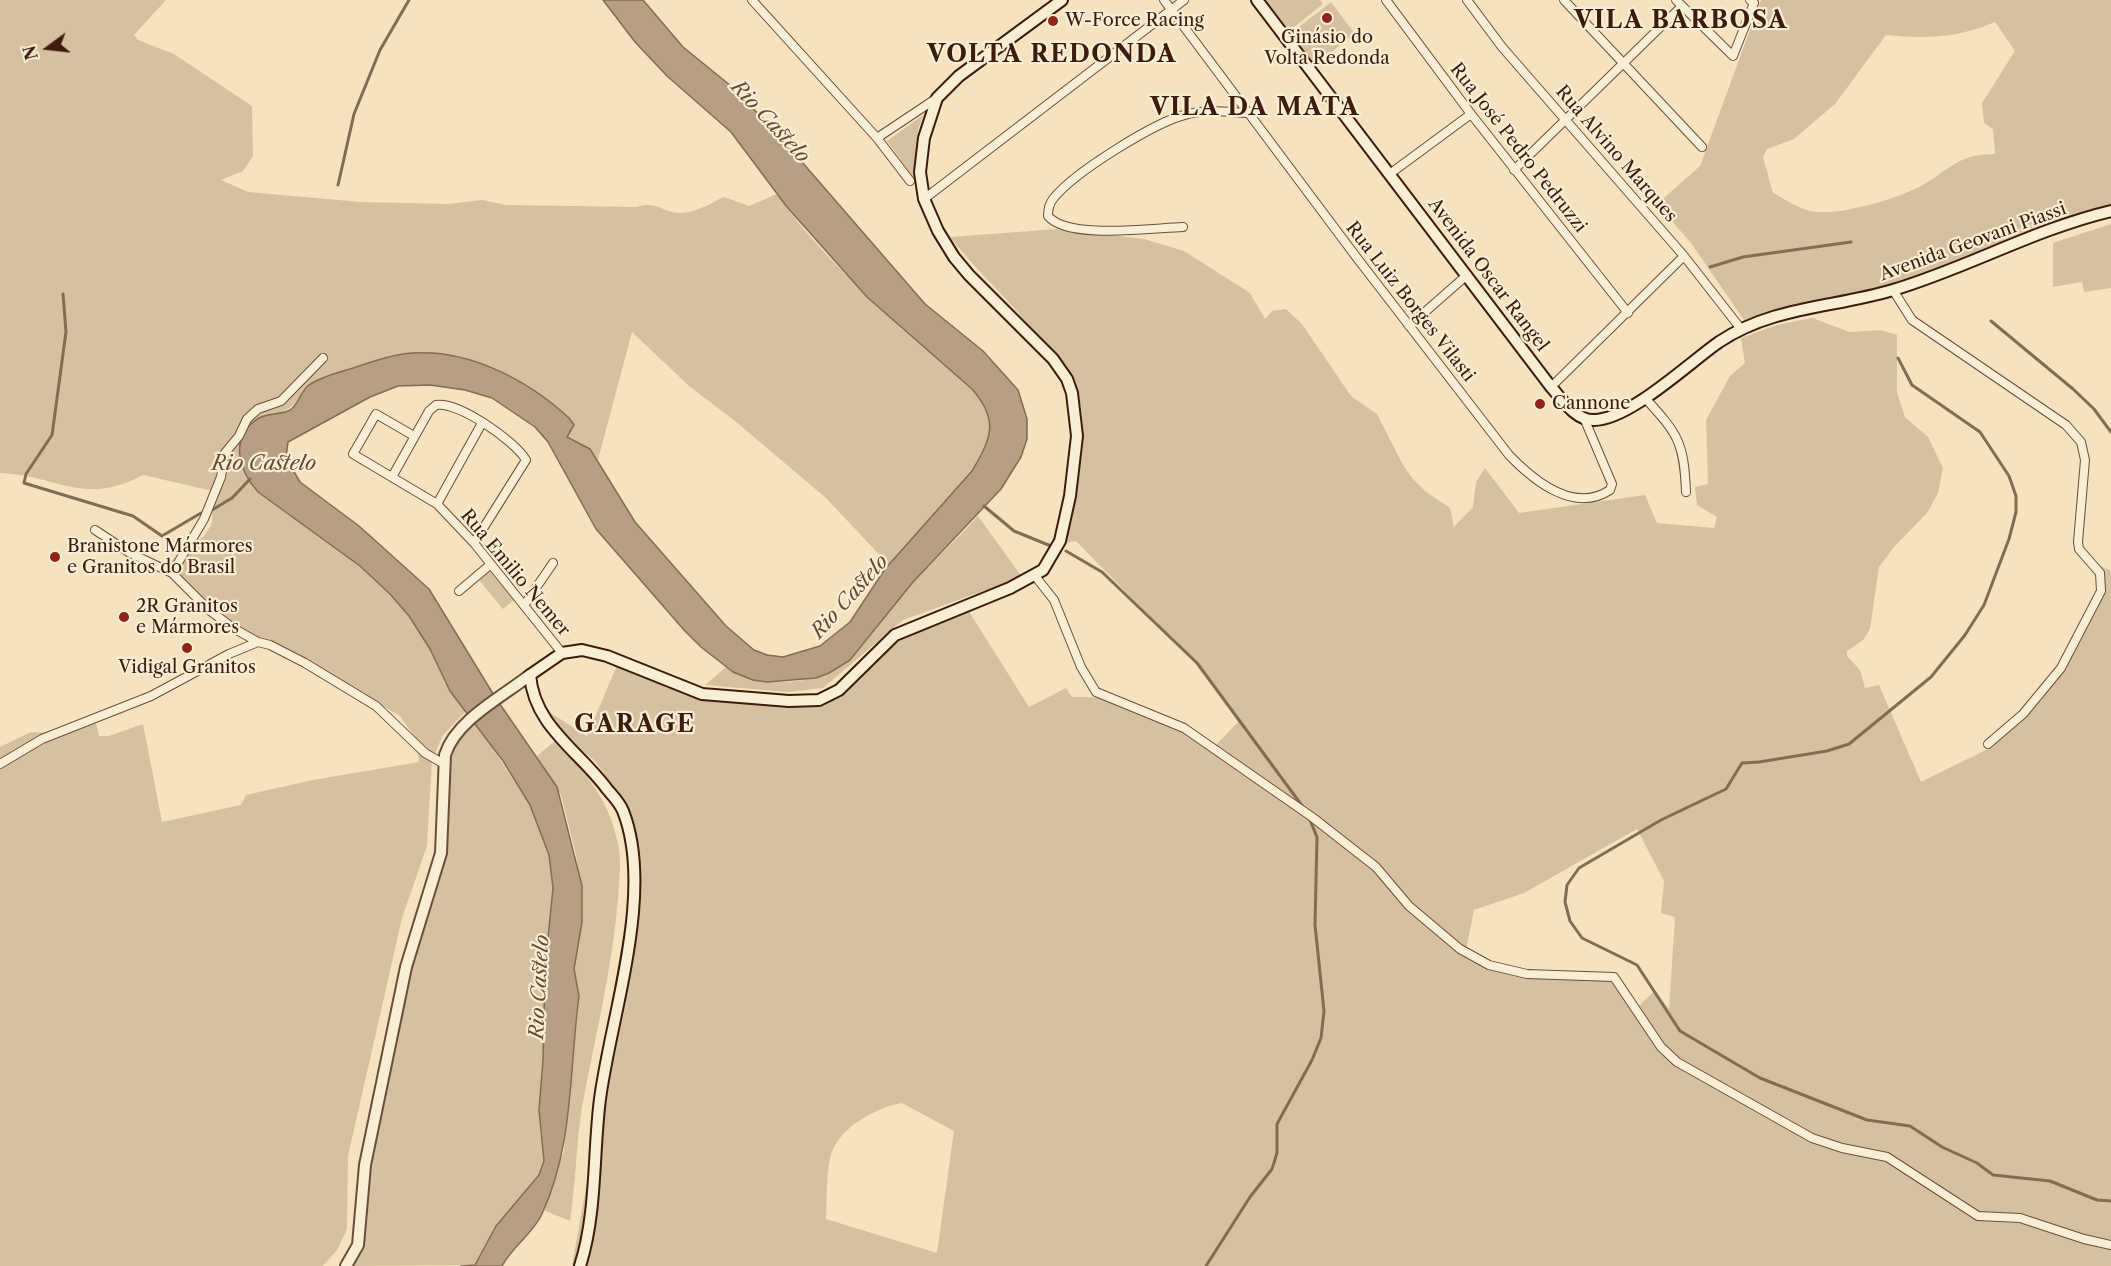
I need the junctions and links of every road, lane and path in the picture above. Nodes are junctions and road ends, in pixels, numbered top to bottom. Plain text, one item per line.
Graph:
1 (752, 0) edge
2 (1062, 0) edge
3 (1164, 0) edge
4 (1185, 0) edge
5 (1257, 0) edge
6 (1386, 0) edge
7 (1467, 0) edge
8 (1564, 0) edge
9 (1750, 0) edge
10 (1679, 3) edge
11 (1172, 10) junction
12 (1624, 64) junction
13 (937, 98) junction
14 (1247, 113) junction
15 (1471, 114) junction
16 (1566, 121) junction
17 (877, 138) junction
18 (1702, 147) dead end
19 (1514, 170) junction
20 (1391, 173) junction
21 (910, 181) dead end
22 (924, 199) junction
23 (2111, 211) edge
24 (1183, 227) dead end
25 (1684, 256) junction
26 (1467, 275) junction
27 (1893, 290) junction
28 (1628, 313) junction
29 (1409, 326) junction
30 (1741, 329) junction
31 (323, 358) dead end
32 (1551, 387) junction
33 (1645, 398) junction
34 (1584, 418) junction
35 (482, 423) junction
36 (414, 436) junction
37 (392, 477) junction
38 (1686, 492) dead end
39 (437, 504) junction
40 (95, 530) dead end
41 (474, 543) junction
42 (553, 563) dead end
43 (491, 564) junction
44 (172, 573) junction
45 (1035, 576) junction
46 (459, 591) dead end
47 (525, 604) junction
48 (258, 642) junction
49 (562, 653) junction
50 (530, 675) junction
51 (1988, 744) dead end
52 (0, 764) edge
53 (444, 764) junction
54 (2111, 1245) edge
55 (346, 1266) edge
56 (580, 1266) edge

1 - 17 street
2 - 13 main road
3 - 11 street, Rua Luiz Borges Vilasti
4 - 11 street
5 - 20 main road, Avenida Oscar Rangel
6 - 15 street, Rua José Pedro Pedruzzi
7 - 16 street, Rua Alvino Marques
8 - 12 street
9 - 10 street
10 - 12 street
11 - 14 street, Rua Luiz Borges Vilasti
11 - 22 street
12 - 16 street
12 - 18 street
13 - 17 street
13 - 22 main road
14 - 24 street
14 - 29 street, Rua Luiz Borges Vilasti
15 - 19 street, Rua José Pedro Pedruzzi
15 - 20 street
16 - 19 street
16 - 25 street, Rua Alvino Marques
17 - 21 street
19 - 28 street, Rua José Pedro Pedruzzi
20 - 26 main road, Avenida Oscar Rangel
22 - 45 main road
23 - 27 main road, Avenida Geovani Piassi
25 - 28 street
25 - 30 street, Rua Alvino Marques
26 - 29 street
26 - 32 main road, Avenida Oscar Rangel
27 - 30 main road, Avenida Geovani Piassi
27 - 51 street
28 - 32 street
29 - 34 street, Rua Luiz Borges Vilasti
30 - 33 main road
31 - 44 street
32 - 34 main road, Avenida Oscar Rangel
33 - 34 main road
33 - 38 street
35 - 36 street
35 - 39 street
35 - 41 street
36 - 37 street
36 - 37 street, Rua Emilio Nemer
37 - 39 street, Rua Emilio Nemer
39 - 41 street, Rua Emilio Nemer
40 - 44 street
41 - 43 street, Rua Emilio Nemer
42 - 47 street
43 - 46 street
43 - 47 street, Rua Emilio Nemer
44 - 48 street
45 - 49 main road
45 - 54 street
47 - 49 street, Rua Emilio Nemer
48 - 52 street
48 - 53 street
49 - 50 main road
50 - 53 main road
50 - 56 main road
53 - 55 main road

